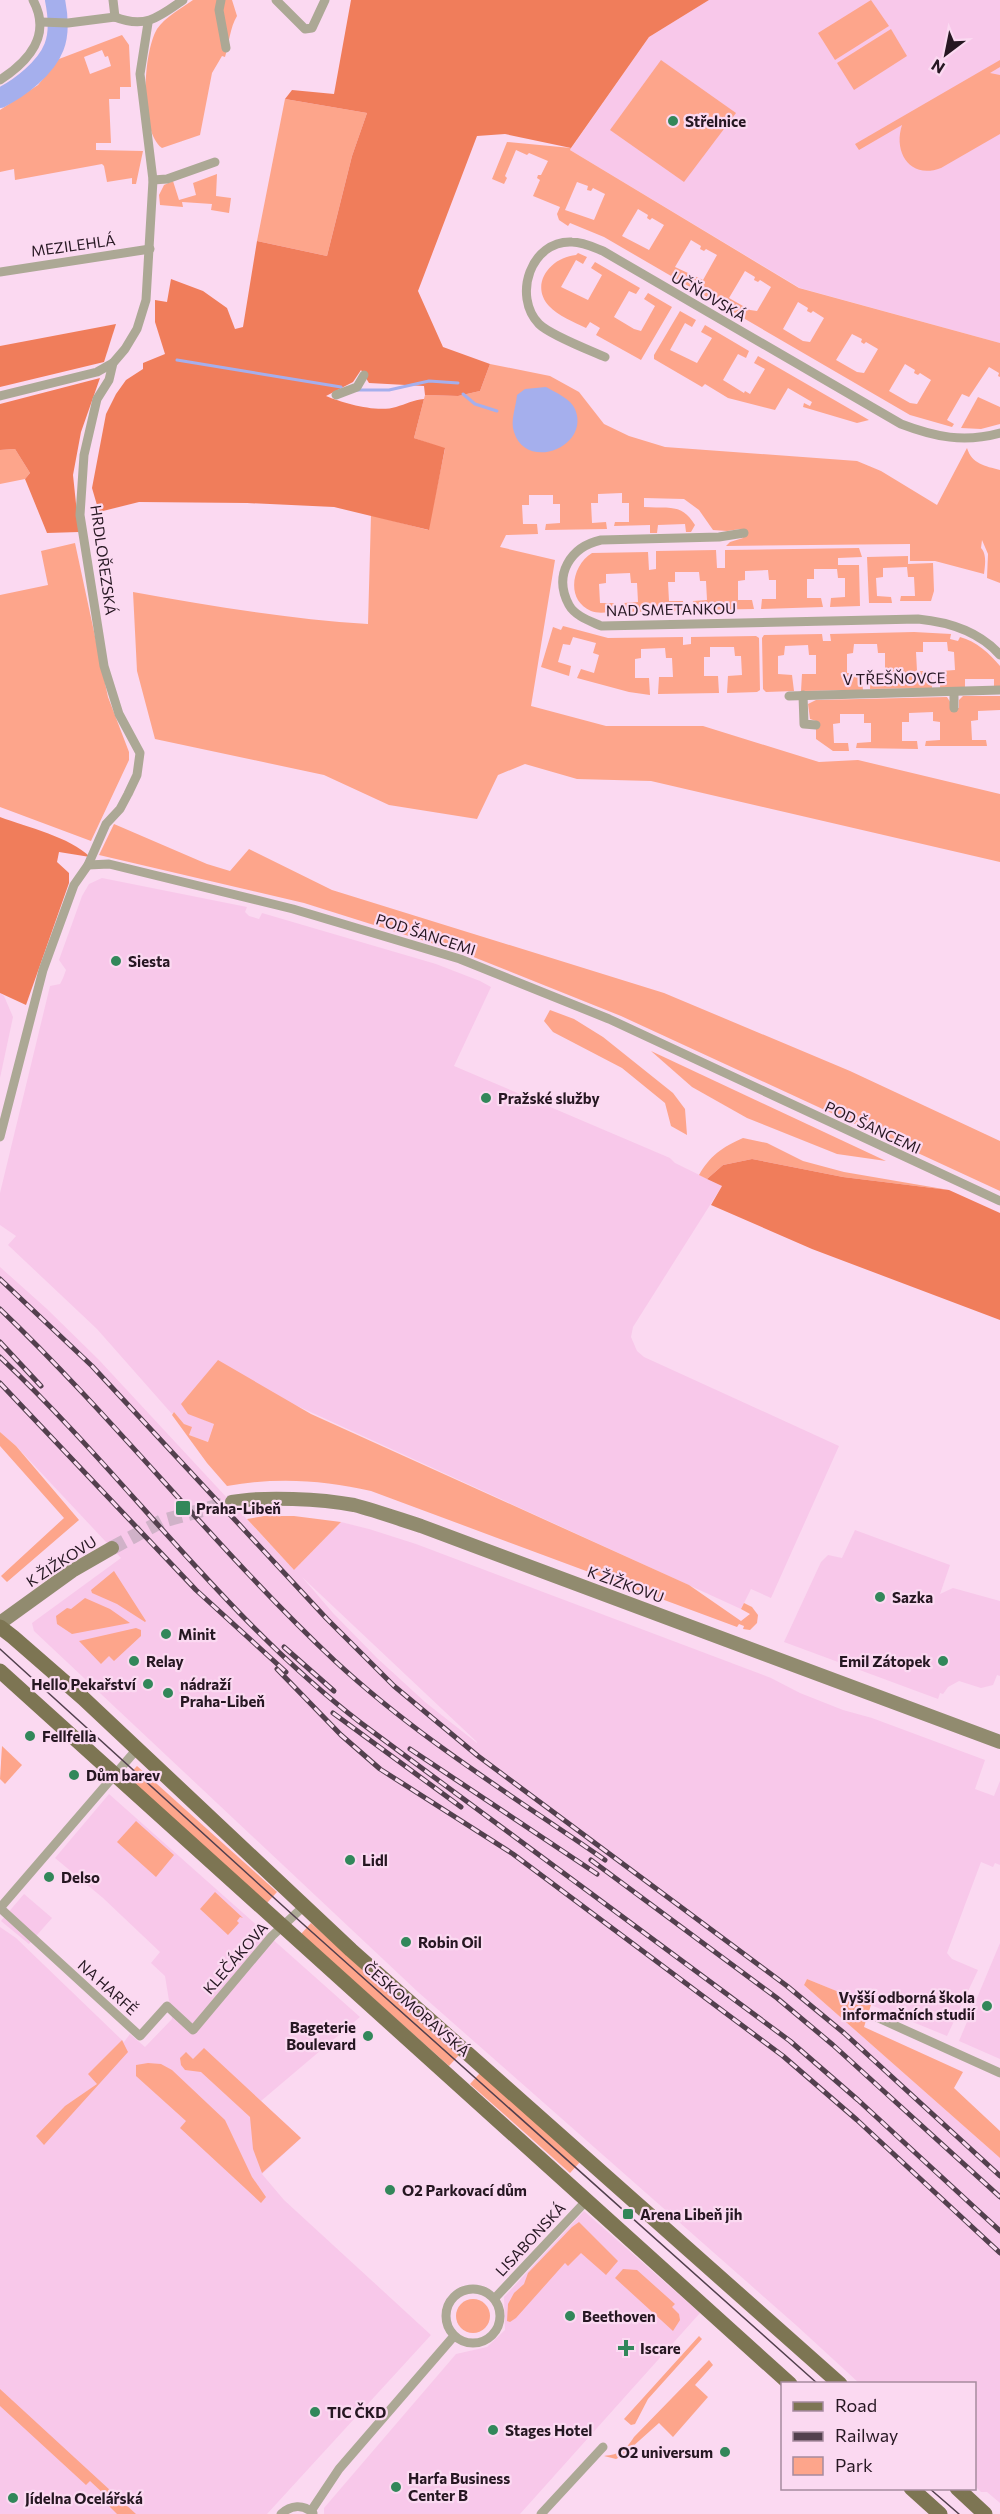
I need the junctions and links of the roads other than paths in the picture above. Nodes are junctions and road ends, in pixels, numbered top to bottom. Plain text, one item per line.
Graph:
1 (33, 0) edge
2 (113, 0) edge
3 (183, 0) edge
4 (221, 0) edge
5 (276, 0) edge
6 (325, 0) edge
7 (115, 17) junction
8 (44, 22) junction
9 (148, 23) junction
10 (226, 48) dead end
11 (0, 80) edge
12 (215, 162) dead end
13 (153, 180) junction
14 (150, 249) junction
15 (0, 272) edge
16 (605, 357) dead end
17 (113, 363) junction
18 (364, 375) dead end
19 (336, 395) dead end
20 (0, 396) edge
21 (1000, 433) edge
22 (744, 533) dead end
23 (1000, 655) edge
24 (1000, 690) edge
25 (954, 692) junction
26 (803, 695) junction
27 (789, 696) dead end
28 (954, 708) dead end
29 (816, 724) dead end
30 (88, 865) junction
31 (0, 1137) edge
32 (1000, 1201) edge
33 (232, 1502) tunnel mouth
34 (112, 1548) tunnel mouth
35 (0, 1623) edge
36 (0, 1627) edge
37 (0, 1671) edge
38 (1000, 1742) edge
39 (137, 1749) junction
40 (116, 1774) junction
41 (303, 1907) junction
42 (0, 1908) edge
43 (282, 1927) junction
44 (874, 2016) dead end
45 (193, 2030) joint
46 (1000, 2073) edge
47 (587, 2200) junction
48 (495, 2298) junction
49 (454, 2336) junction
50 (788, 2382) edge
51 (838, 2382) edge
52 (603, 2447) dead end
53 (913, 2490) edge
54 (959, 2490) edge
55 (312, 2512) edge
56 (281, 2514) edge
57 (541, 2514) edge
58 (940, 2514) edge
59 (986, 2514) edge

1 - 8 street
2 - 7 street
3 - 9 street
4 - 10 street
5 - 6 street
7 - 8 street
7 - 9 street
8 - 11 street
9 - 13 street, HRDLOŘEZSKÁ
12 - 13 street
13 - 14 street, HRDLOŘEZSKÁ
14 - 15 street, MEZILEHLÁ
14 - 17 street, HRDLOŘEZSKÁ
16 - 21 street, UČŇOVSKÁ
17 - 20 street
17 - 30 street, HRDLOŘEZSKÁ
18 - 19 street
22 - 23 street, NAD SMETANKOU
24 - 25 street, V TŘEŠŇOVCE
25 - 26 street, V TŘEŠŇOVCE
25 - 28 street
26 - 27 street, V TŘEŠŇOVCE
26 - 29 street
30 - 31 street
30 - 32 street, POD ŠANCEMI
33 - 38 main road, K ŽIŽKOVU
34 - 35 main road, K ŽIŽKOVU
36 - 39 main road, ČESKOMORAVSKÁ
37 - 40 main road, ČESKOMORAVSKÁ
39 - 40 street, NA HARFĚ
39 - 41 main road, ČESKOMORAVSKÁ
40 - 42 street, NA HARFĚ
40 - 43 main road, ČESKOMORAVSKÁ
41 - 43 street, KLEČÁKOVA
41 - 51 main road, ČESKOMORAVSKÁ
42 - 45 street, NA HARFĚ
43 - 45 street, KLEČÁKOVA
43 - 47 main road, ČESKOMORAVSKÁ
44 - 46 street
47 - 48 street, LISABONSKÁ
47 - 50 main road, ČESKOMORAVSKÁ
48 - 49 street, LISABONSKÁ
48 - 49 street, LISABONSKÁ
49 - 55 street
52 - 57 street
53 - 58 main road
54 - 59 main road
55 - 56 street

